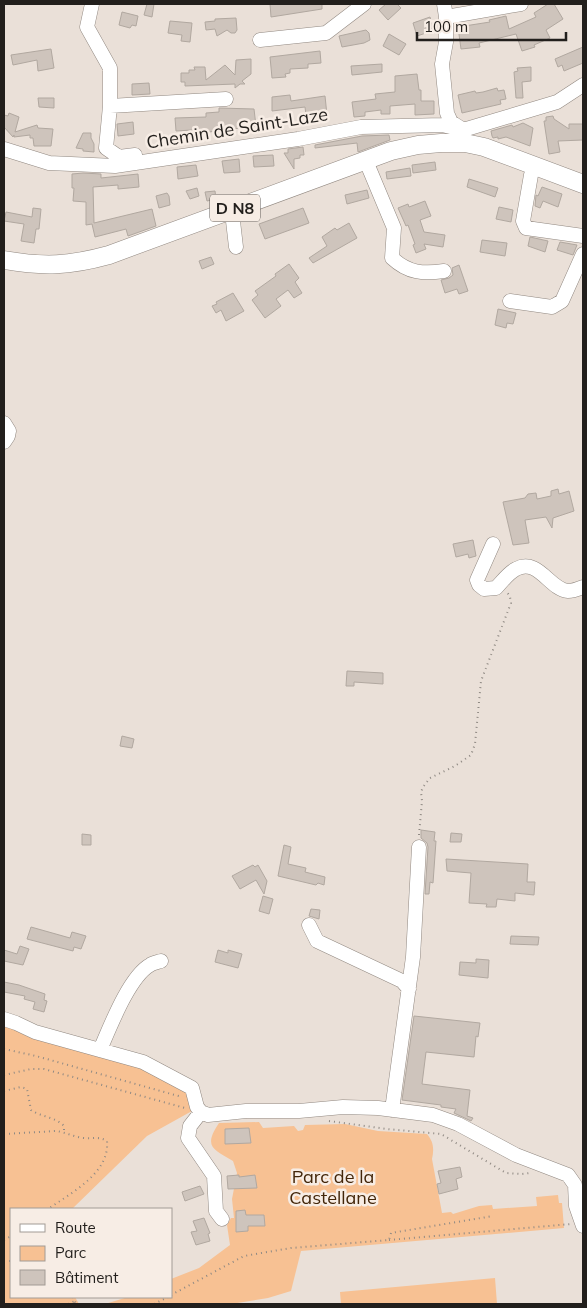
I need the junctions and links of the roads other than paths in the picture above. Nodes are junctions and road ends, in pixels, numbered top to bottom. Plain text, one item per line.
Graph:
1 (92, 4) edge
2 (364, 4) edge
3 (522, 4) edge
4 (445, 10) edge
5 (260, 40) dead end
6 (583, 86) edge
7 (226, 99) dead end
8 (110, 106) junction
9 (464, 136) junction
10 (4, 149) edge
11 (197, 153) junction
12 (366, 161) junction
13 (535, 166) junction
14 (583, 184) edge
15 (583, 236) edge
16 (583, 254) edge
17 (4, 260) edge
18 (444, 271) dead end
19 (510, 302) dead end
20 (4, 423) edge
21 (4, 442) edge
22 (493, 544) dead end
23 (583, 587) edge
24 (419, 847) road end
25 (309, 925) dead end
26 (161, 961) dead end
27 (409, 989) junction
28 (4, 1019) edge
29 (100, 1050) junction
30 (199, 1110) junction
31 (392, 1110) junction
32 (222, 1219) dead end
33 (583, 1224) edge

1 - 8 street
2 - 5 street
3 - 4 street
4 - 9 street
6 - 9 street
7 - 8 street
8 - 11 street
9 - 11 street, Chemin de Saint-Laze
9 - 12 main road, D N8
9 - 13 main road, D N8
10 - 11 street, Chemin de Saint-Laze
12 - 17 main road, D N8
12 - 18 street
13 - 14 main road, D N8
13 - 15 street
16 - 19 street
20 - 21 street
22 - 23 street
24 - 27 street
25 - 27 street
26 - 29 street
27 - 31 street
28 - 29 street
29 - 30 street
30 - 31 street
30 - 32 street
31 - 33 street

